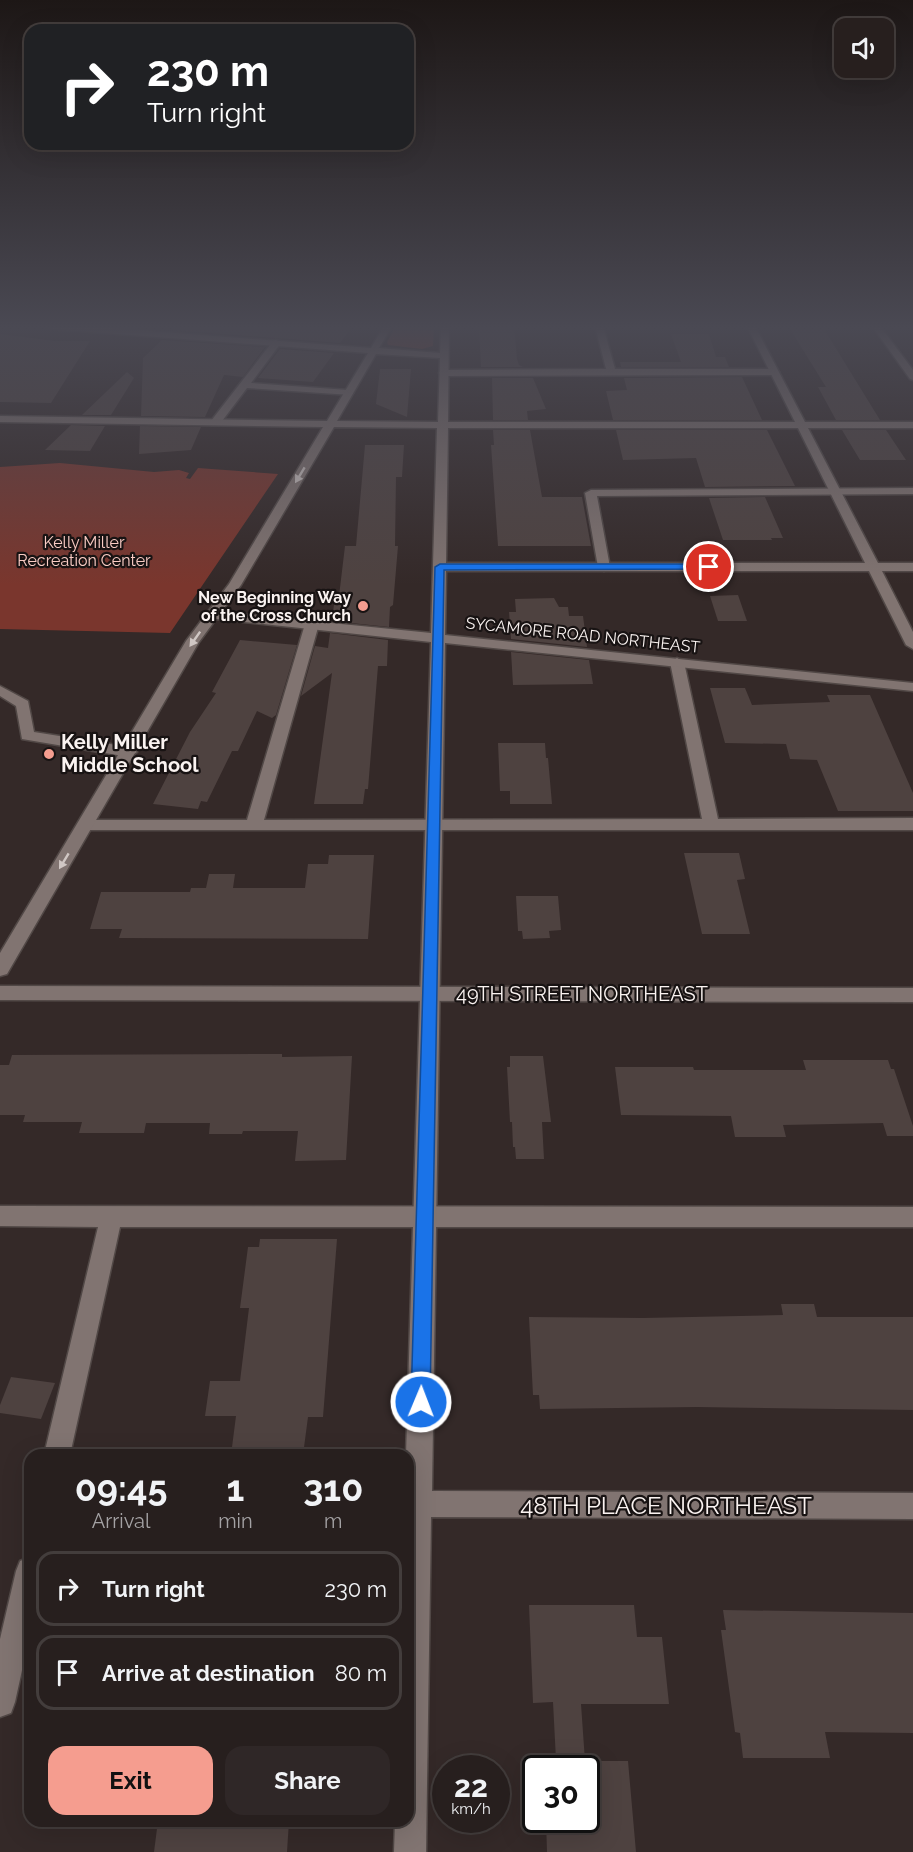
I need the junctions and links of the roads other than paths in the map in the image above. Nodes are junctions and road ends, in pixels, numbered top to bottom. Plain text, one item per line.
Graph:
1 (223, 412) edge
2 (336, 412) edge
3 (443, 412) edge
4 (795, 412) edge
5 (0, 419) edge
6 (215, 423) junction
7 (329, 424) junction
8 (443, 425) junction
9 (802, 425) junction
10 (913, 425) edge
11 (835, 491) junction
12 (913, 491) edge
13 (440, 567) junction
14 (604, 567) junction
15 (913, 567) edge
16 (874, 568) junction
17 (213, 615) junction
18 (312, 624) junction
19 (438, 638) junction
20 (913, 645) edge
21 (676, 662) junction
22 (913, 687) edge
23 (0, 690) edge
24 (129, 752) junction
25 (434, 824) junction
26 (711, 824) junction
27 (913, 824) edge
28 (254, 825) junction
29 (85, 826) junction
30 (0, 969) edge
31 (0, 993) edge
32 (430, 994) junction
33 (913, 995) edge
34 (0, 1216) edge
35 (425, 1217) junction
36 (913, 1217) edge
37 (111, 1218) junction
38 (58, 1449) edge
39 (419, 1504) junction
40 (913, 1506) edge
41 (24, 1597) edge
42 (414, 1697) edge
43 (0, 1702) edge
44 (411, 1827) edge
45 (410, 1852) edge

1 - 6 street
2 - 7 street
3 - 8 street
4 - 9 street
5 - 6 street
6 - 7 street
7 - 8 street
7 -> 17 street
8 - 9 street
8 - 13 street
9 - 10 street
9 - 11 street
11 - 12 street
11 - 14 street
11 - 16 street
13 - 14 street
13 - 19 street
14 - 16 street
15 - 16 street
16 - 20 street
17 - 18 street, SYCAMORE ROAD NORTHEAST
17 -> 24 street
18 - 19 street, SYCAMORE ROAD NORTHEAST
18 - 28 street
19 - 21 street, SYCAMORE ROAD NORTHEAST
19 - 25 street
21 - 22 street, SYCAMORE ROAD NORTHEAST
21 - 26 street
23 - 24 street
24 - 29 street
25 - 26 street
25 - 28 street
25 - 32 street
26 - 27 street
28 - 29 street
29 -> 30 street
31 - 32 street, 49TH STREET NORTHEAST
32 - 33 street, 49TH STREET NORTHEAST
32 - 35 street
34 - 37 street
35 - 36 street
35 - 37 street
35 - 39 street
37 - 38 street
39 - 40 street, 48TH PLACE NORTHEAST
39 - 42 street
41 - 43 street
44 - 45 street

